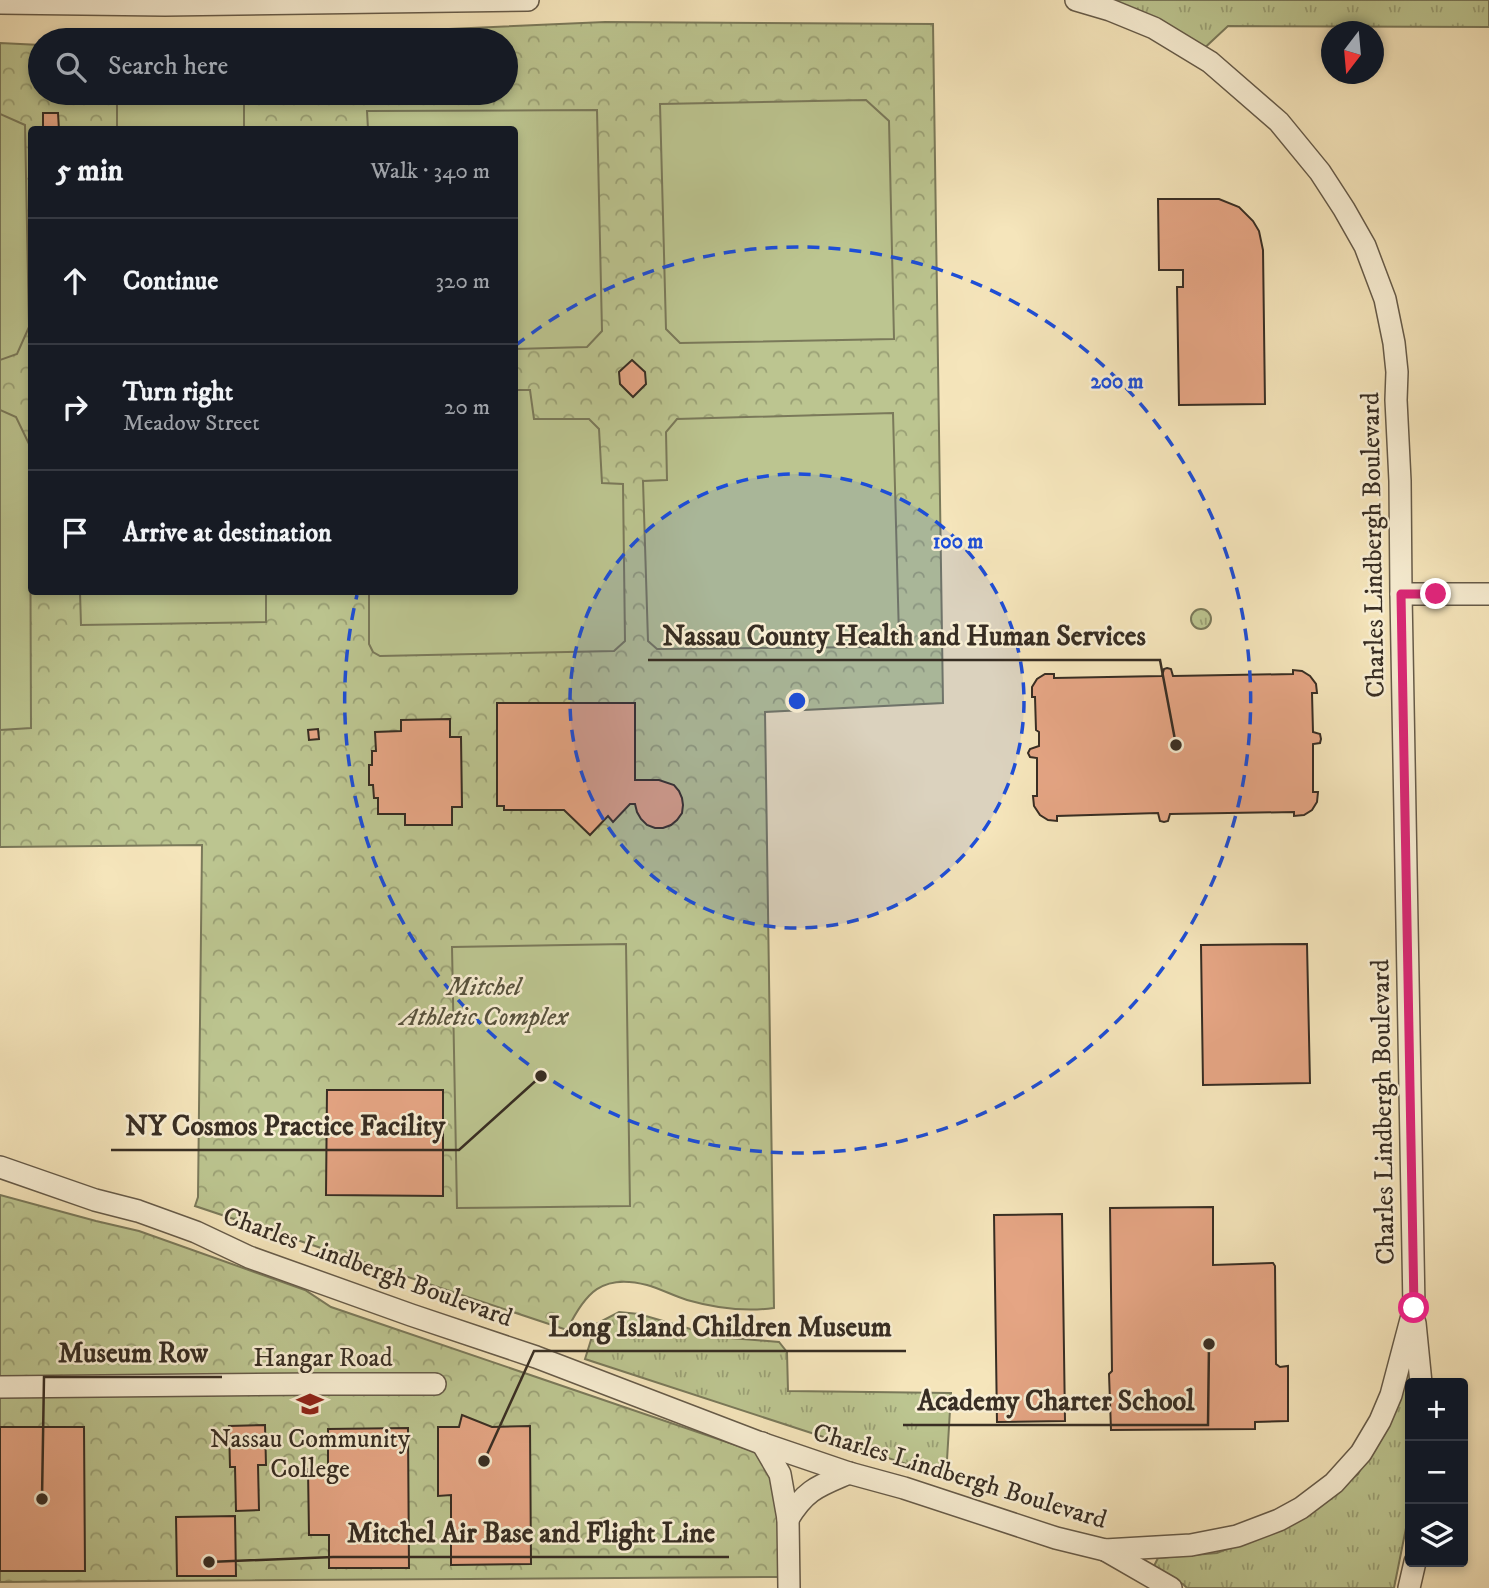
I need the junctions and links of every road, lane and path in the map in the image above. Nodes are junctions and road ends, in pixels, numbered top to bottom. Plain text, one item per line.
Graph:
1 (528, 0) edge
2 (1076, 0) edge
3 (0, 3) edge
4 (1401, 594) junction
5 (1489, 594) edge
6 (0, 1167) edge
7 (1414, 1308) junction
8 (1421, 1378) edge
9 (435, 1384) dead end
10 (0, 1387) edge
11 (762, 1443) junction
12 (849, 1473) junction
13 (788, 1519) junction
14 (1105, 1550) junction
15 (1414, 1567) edge
16 (789, 1588) edge
17 (1171, 1588) edge
18 (1409, 1588) edge

1 - 3 street
2 - 4 street, Charles Lindbergh Boulevard
4 - 5 street
4 - 7 street, Charles Lindbergh Boulevard
6 - 11 street, Charles Lindbergh Boulevard
7 - 8 street
7 - 14 street, Charles Lindbergh Boulevard
9 - 10 street, Hangar Road
11 - 12 street, Charles Lindbergh Boulevard
11 - 13 street
12 - 13 street
12 - 14 street, Charles Lindbergh Boulevard
13 - 16 street
14 - 17 street
15 - 18 street

